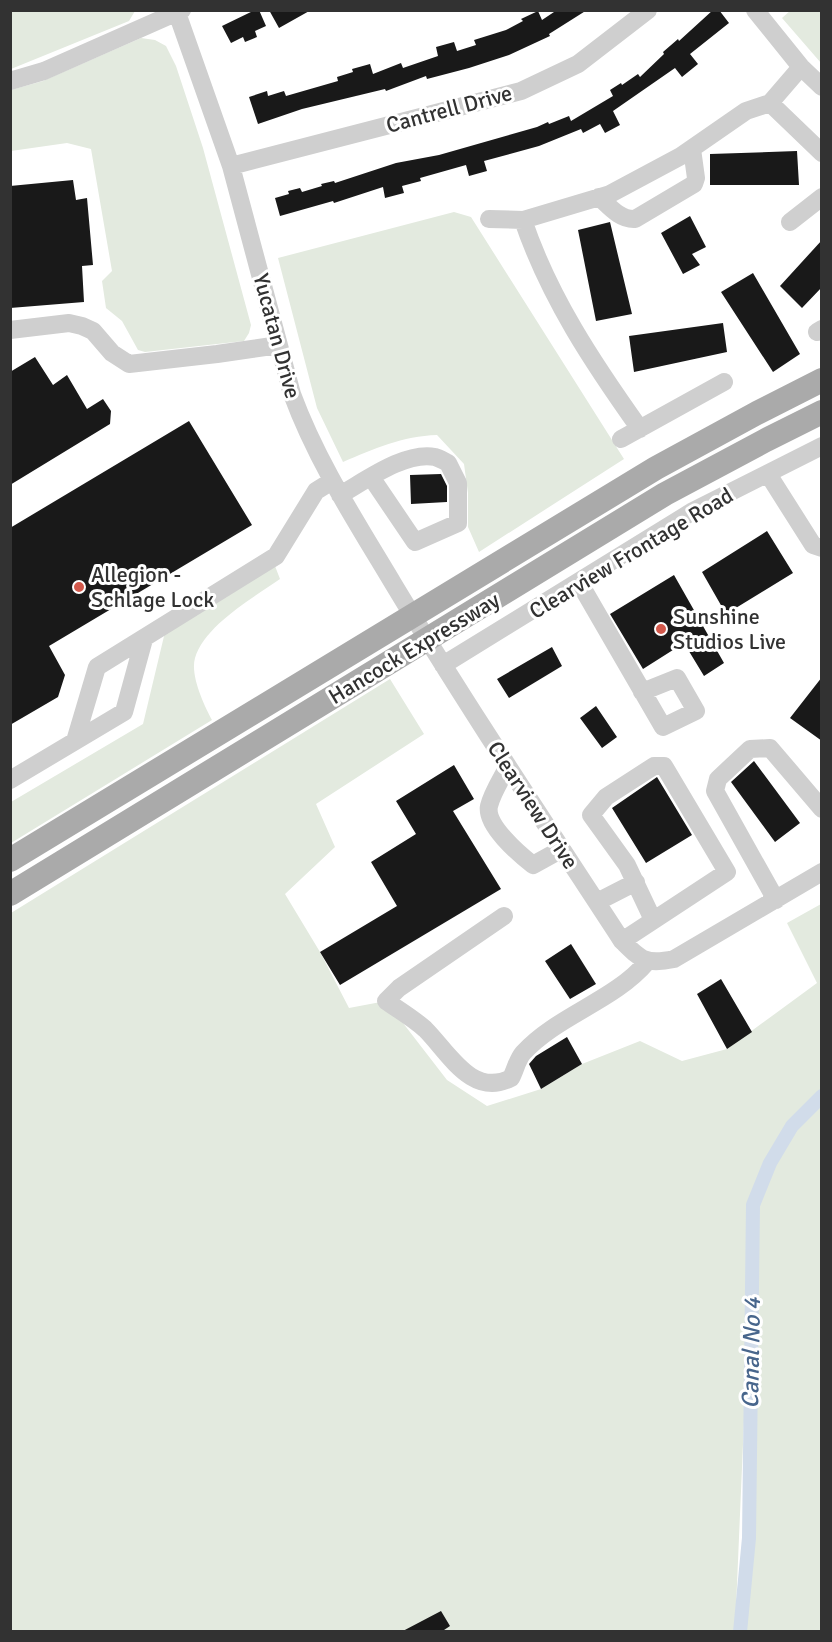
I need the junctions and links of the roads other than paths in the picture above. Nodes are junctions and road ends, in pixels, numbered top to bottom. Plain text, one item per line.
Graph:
1 (648, 10) edge
2 (755, 10) edge
3 (178, 11) edge
4 (801, 67) junction
5 (10, 81) edge
6 (822, 87) edge
7 (770, 103) junction
8 (692, 149) junction
9 (822, 153) edge
10 (231, 166) junction
11 (599, 197) junction
12 (822, 197) edge
13 (489, 219) dead end
14 (523, 220) junction
15 (790, 222) dead end
16 (10, 330) edge
17 (279, 345) junction
18 (822, 380) edge
19 (724, 382) dead end
20 (816, 413) edge
21 (640, 429) junction
22 (621, 439) dead end
23 (822, 446) edge
24 (768, 474) junction
25 (371, 477) junction
26 (336, 488) junction
27 (822, 548) edge
28 (579, 582) junction
29 (412, 615) junction
30 (144, 639) junction
31 (428, 640) junction
32 (443, 665) junction
33 (642, 692) dead end
34 (75, 741) junction
35 (508, 766) junction
36 (10, 780) edge
37 (822, 809) edge
38 (562, 849) junction
39 (10, 860) edge
40 (822, 872) edge
41 (636, 882) junction
42 (10, 894) edge
43 (776, 900) junction
44 (597, 902) junction
45 (504, 916) dead end
46 (653, 920) junction
47 (622, 941) junction
48 (647, 962) junction

1 - 10 street, Cantrell Drive
2 - 4 street
3 - 5 street
3 - 10 street, Yucatan Drive
4 - 6 street
4 - 7 street
7 - 8 street
7 - 9 street
8 - 11 street
8 - 11 street
10 - 17 street, Yucatan Drive
11 - 14 street
12 - 15 street
13 - 14 street
14 - 21 street
16 - 17 street
17 - 26 street, Yucatan Drive
18 - 29 main road, Hancock Expressway
19 - 21 street
20 - 31 main road, Hancock Expressway
21 - 22 street
23 - 24 street, Clearview Frontage Road
24 - 27 street
24 - 28 street, Clearview Frontage Road
25 - 25 street
25 - 26 street
26 - 29 street, Yucatan Drive
26 - 30 street
28 - 32 street, Clearview Frontage Road
28 - 33 street
29 - 31 street, Yucatan Drive
29 - 39 main road, Hancock Expressway
30 - 34 street
30 - 34 street
31 - 32 street, Clearview Drive
31 - 42 main road, Hancock Expressway
32 - 35 street, Clearview Drive
34 - 36 street
35 - 38 street, Clearview Drive
35 - 38 street
37 - 43 street
38 - 44 street, Clearview Drive
40 - 43 street
41 - 44 street
41 - 46 street
41 - 46 street
43 - 48 street
44 - 47 street, Clearview Drive
45 - 48 street
46 - 47 street
47 - 48 street, Clearview Drive

